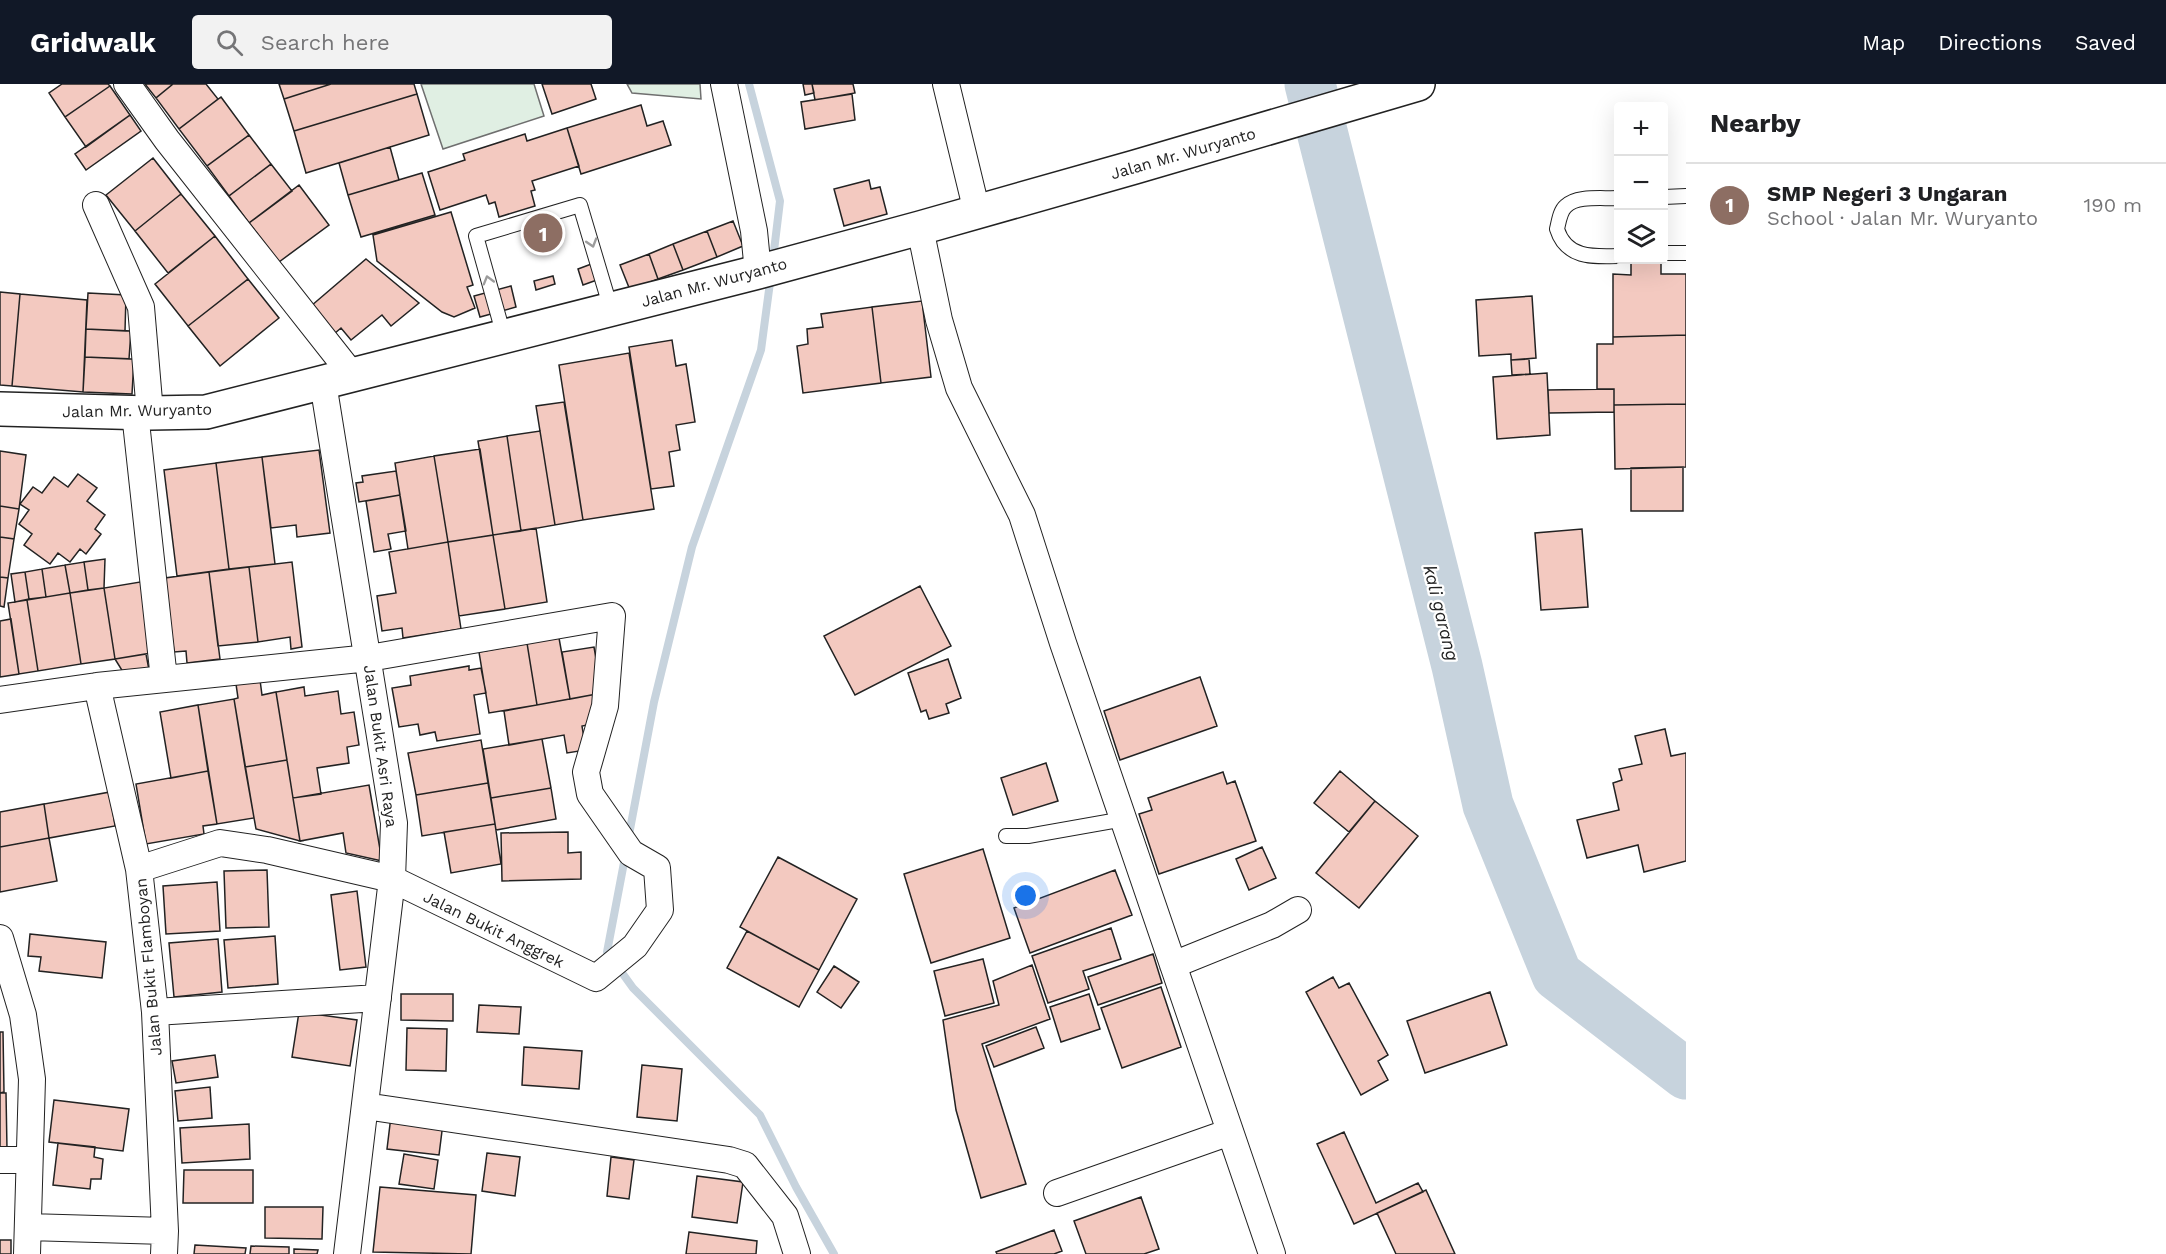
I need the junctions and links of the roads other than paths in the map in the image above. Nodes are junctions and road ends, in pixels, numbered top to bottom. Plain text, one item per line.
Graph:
1 (127, 84) edge
2 (724, 84) edge
3 (946, 84) edge
4 (1418, 84) edge
5 (1686, 196) edge
6 (1668, 197) edge
7 (1614, 198) edge
8 (96, 205) dead end
9 (977, 212) junction
10 (920, 228) junction
11 (1668, 253) edge
12 (1686, 253) edge
13 (1614, 256) edge
14 (758, 272) junction
15 (611, 309) junction
16 (504, 336) junction
17 (338, 380) junction
18 (0, 409) edge
19 (142, 413) junction
20 (369, 658) junction
21 (164, 679) junction
22 (97, 686) junction
23 (0, 700) edge
24 (1124, 819) junction
25 (1006, 836) dead end
26 (140, 869) junction
27 (392, 879) junction
28 (1298, 910) dead end
29 (0, 938) edge
30 (1173, 965) junction
31 (378, 998) junction
32 (155, 1012) junction
33 (12, 1015) edge
34 (364, 1106) junction
35 (1230, 1132) junction
36 (0, 1160) edge
37 (30, 1160) junction
38 (1057, 1193) dead end
39 (28, 1227) junction
40 (165, 1242) edge
41 (27, 1254) edge
42 (347, 1254) edge
43 (797, 1254) edge
44 (1272, 1254) edge

1 - 17 street
2 - 14 street
3 - 9 street
4 - 9 main road, Jalan Mr. Wuryanto
5 - 6 lane
7 - 13 lane
8 - 19 street
9 - 10 main road, Jalan Mr. Wuryanto
10 - 14 main road, Jalan Mr. Wuryanto
10 - 24 street
11 - 12 lane
14 - 15 main road, Jalan Mr. Wuryanto
15 - 16 main road, Jalan Mr. Wuryanto
16 -> 15 lane
16 - 17 main road, Jalan Mr. Wuryanto
17 - 19 main road, Jalan Mr. Wuryanto
17 - 20 street, Jalan Bukit Asri Raya
18 - 19 main road, Jalan Mr. Wuryanto
19 - 21 street
20 - 21 street
20 - 27 street, Jalan Bukit Asri Raya
20 - 27 street, Jalan Bukit Anggrek
21 - 22 street
22 - 23 street
22 - 26 street
24 - 25 lane
24 - 30 street
26 - 27 street, Jalan Bukit Flamboyan
26 - 32 street, Jalan Bukit Flamboyan
27 - 31 street, Jalan Bukit Asri Raya
28 - 30 street
29 - 33 street
30 - 35 street
31 - 32 street
31 - 34 street, Jalan Bukit Asri Raya
32 - 40 street, Jalan Bukit Flamboyan
33 - 37 street
34 - 42 street, Jalan Bukit Asri Raya
34 - 43 street
35 - 38 street
35 - 44 street
36 - 37 street
37 - 39 street
39 - 40 street
39 - 41 street

